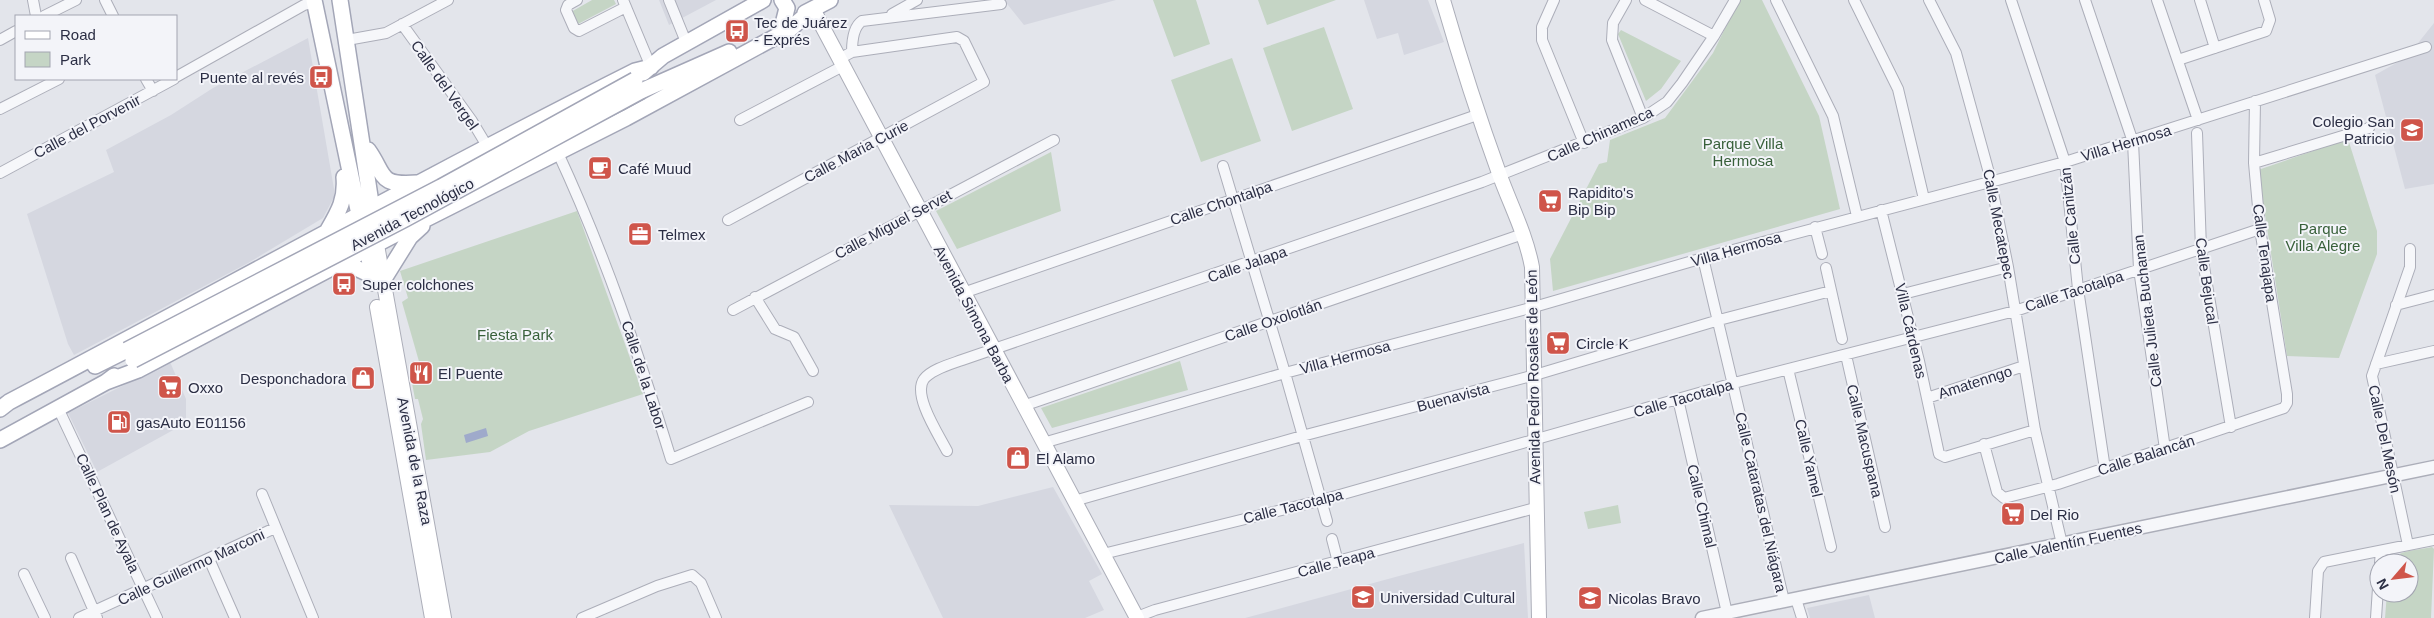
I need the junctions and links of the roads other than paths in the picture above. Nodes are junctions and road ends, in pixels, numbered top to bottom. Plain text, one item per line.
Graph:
1 (33, 0) edge
2 (76, 0) edge
3 (104, 0) edge
4 (340, 0) edge
5 (448, 0) edge
6 (577, 0) edge
7 (669, 0) edge
8 (763, 0) edge
9 (782, 0) edge
10 (830, 0) edge
11 (917, 0) edge
12 (1443, 0) edge
13 (1554, 0) edge
14 (1626, 0) edge
15 (1645, 0) edge
16 (1735, 0) edge
17 (1776, 0) edge
18 (1854, 0) edge
19 (1929, 0) edge
20 (2010, 0) edge
21 (2084, 0) edge
22 (2157, 0) edge
23 (2200, 0) edge
24 (2264, 0) edge
25 (315, 1) edge
26 (624, 4) edge
27 (1000, 4) dead end
28 (810, 5) edge
29 (36, 15) edge
30 (46, 15) edge
31 (112, 15) edge
32 (887, 17) junction
33 (402, 24) junction
34 (784, 24) junction
35 (15, 32) edge
36 (1714, 36) junction
37 (0, 40) edge
38 (347, 40) junction
39 (686, 42) junction
40 (2426, 47) dead end
41 (2215, 48) junction
42 (845, 59) junction
43 (2178, 60) junction
44 (650, 67) junction
45 (178, 76) edge
46 (57, 80) edge
47 (147, 80) edge
48 (172, 80) edge
49 (638, 86) junction
50 (153, 91) junction
51 (2255, 101) junction
52 (0, 109) edge
53 (1480, 114) junction
54 (1642, 118) junction
55 (740, 120) dead end
56 (2198, 120) junction
57 (2369, 128) dead end
58 (2197, 134) dead end
59 (880, 137) junction
60 (1054, 140) dead end
61 (362, 141) junction
62 (2133, 142) junction
63 (1584, 143) junction
64 (487, 146) junction
65 (558, 153) junction
66 (346, 158) junction
67 (2065, 162) junction
68 (2254, 163) junction
69 (1223, 166) dead end
70 (0, 173) edge
71 (1500, 175) junction
72 (1991, 181) junction
73 (419, 183) junction
74 (1234, 199) junction
75 (1924, 199) junction
76 (371, 209) junction
77 (919, 210) junction
78 (1881, 210) junction
79 (1857, 216) junction
80 (430, 218) junction
81 (728, 220) dead end
82 (342, 224) junction
83 (1815, 227) junction
84 (2260, 230) junction
85 (327, 232) junction
86 (1523, 234) junction
87 (394, 235) junction
88 (2201, 249) junction
89 (2410, 249) dead end
90 (366, 250) junction
91 (1822, 254) dead end
92 (1703, 258) junction
93 (1251, 262) junction
94 (2008, 267) junction
95 (1826, 268) dead end
96 (333, 269) junction
97 (2140, 269) junction
98 (376, 278) junction
99 (2078, 289) junction
100 (1831, 291) junction
101 (963, 293) junction
102 (1903, 294) junction
103 (2434, 296) edge
104 (755, 297) junction
105 (2396, 305) junction
106 (1534, 307) junction
107 (733, 310) dead end
108 (2015, 311) junction
109 (1719, 320) junction
110 (1269, 322) junction
111 (1913, 337) junction
112 (1842, 339) dead end
113 (993, 349) junction
114 (2434, 351) edge
115 (130, 355) junction
116 (1846, 355) junction
117 (2376, 364) junction
118 (2024, 366) junction
119 (1788, 369) junction
120 (813, 371) dead end
121 (1286, 373) junction
122 (1535, 375) junction
123 (106, 382) junction
124 (1734, 383) junction
125 (1927, 398) junction
126 (1678, 399) junction
127 (808, 402) dead end
128 (2287, 403) joint
129 (1023, 406) junction
130 (58, 408) junction
131 (0, 409) edge
132 (0, 413) edge
133 (2231, 427) junction
134 (2036, 430) junction
135 (1302, 436) junction
136 (0, 440) edge
137 (1535, 440) junction
138 (1042, 443) junction
139 (1984, 444) junction
140 (2165, 449) junction
141 (947, 451) dead end
142 (2434, 467) edge
143 (2105, 469) junction
144 (2392, 476) junction
145 (2048, 485) junction
146 (262, 494) dead end
147 (1322, 500) junction
148 (1074, 501) junction
149 (1535, 508) junction
150 (1327, 521) dead end
151 (1885, 527) dead end
152 (275, 528) junction
153 (1332, 539) dead end
154 (2434, 540) edge
155 (2062, 544) junction
156 (2408, 545) junction
157 (1831, 547) dead end
158 (2381, 551) joint
159 (1103, 554) junction
160 (71, 558) dead end
161 (209, 559) junction
162 (1338, 562) junction
163 (24, 574) dead end
164 (144, 589) junction
165 (1790, 600) junction
166 (2377, 603) edge
167 (1727, 613) junction
168 (95, 615) edge
169 (45, 618) edge
170 (79, 618) edge
171 (157, 618) edge
172 (235, 618) edge
173 (312, 618) edge
174 (432, 618) edge
175 (444, 618) edge
176 (582, 618) edge
177 (716, 618) edge
178 (1137, 618) edge
179 (1539, 618) edge
180 (1702, 618) edge
181 (1802, 618) edge
182 (2315, 618) edge
183 (2376, 618) edge

1 - 29 street
2 - 30 street
3 - 31 street
4 - 38 main road
5 - 33 street
6 - 26 street
7 - 39 street
8 - 39 main road, Avenida Tecnológico
9 - 34 main road
10 - 28 main road, Avenida Tecnológico
11 - 32 street
12 - 53 main road, Avenida Pedro Rosales de León
13 - 63 street
14 - 54 street
15 - 36 street
16 - 36 street, Calle Chinameca
17 - 79 street
18 - 75 street
19 - 72 street, Calle Mecatepec
20 - 67 street, Calle Canitzán
21 - 62 street, Calle Julieta Buchanan
22 - 43 street
23 - 41 street
24 - 41 street
25 - 45 street, Calle del Porvenir
25 - 66 main road
26 - 44 street
27 - 32 street
28 - 34 main road, Avenida Tecnológico
28 - 42 main road, Avenida Simona Barba
28 - 65 main road
32 - 42 street
33 - 38 street
33 - 64 street, Calle del Vergel
34 - 49 main road, Avenida Tecnológico
35 - 37 street
36 - 54 street, Calle Chinameca
38 - 61 main road
39 - 44 main road, Avenida Tecnológico
40 - 51 street, Villa Hermosa
41 - 43 street
42 - 55 street
42 - 59 main road, Avenida Simona Barba
42 - 59 street, Calle Maria Curie
43 - 56 street
44 - 49 main road, Avenida Tecnológico
44 - 64 main road
46 - 52 street
47 - 50 street
48 - 50 street, Calle del Porvenir
49 - 115 main road, Avenida Tecnológico, bridge
50 - 70 street, Calle del Porvenir
51 - 56 street, Villa Hermosa
51 - 68 street, Calle Tenajapa
53 - 71 main road, Avenida Pedro Rosales de León
53 - 74 street, Calle Chontalpa
54 - 63 street, Calle Chinameca
56 - 62 street, Villa Hermosa
57 - 68 street
58 - 88 street, Calle Bejucal
59 - 77 main road, Avenida Simona Barba
59 - 81 street, Calle Maria Curie
60 - 77 street, Calle Miguel Servet
61 - 73 main road
61 - 76 main road
62 - 67 street, Villa Hermosa
62 - 97 street, Calle Julieta Buchanan
63 - 71 street, Calle Chinameca
64 - 73 main road
65 - 80 main road
65 - 127 street, Calle de la Labor
66 - 76 main road
66 - 85 main road
67 - 72 street, Villa Hermosa
67 - 99 street, Calle Canitzán
68 - 84 street, Calle Tenajapa
69 - 74 street
71 - 86 main road, Avenida Pedro Rosales de León
71 - 93 street, Calle Jalapa
72 - 75 street, Villa Hermosa
72 - 94 street, Calle Mecatepec
73 - 76 main road
74 - 93 street
74 - 101 street, Calle Chontalpa
75 - 78 street, Villa Hermosa
76 - 82 main road
76 - 87 main road
76 - 90 main road
77 - 101 main road, Avenida Simona Barba
77 - 104 street, Calle Miguel Servet
78 - 79 street, Villa Hermosa
78 - 102 street, Villa Cárdenas
79 - 83 street, Villa Hermosa
80 - 87 main road
80 - 98 main road
82 - 85 main road
82 - 90 main road
83 - 91 street
83 - 92 street, Villa Hermosa
84 - 88 street, Calle Tacotalpa
84 - 128 street, Calle Tenajapa
85 - 131 main road
86 - 106 main road, Avenida Pedro Rosales de León
86 - 110 street, Calle Oxolotlán
87 - 90 main road
88 - 97 street, Calle Tacotalpa
88 - 133 street, Calle Bejucal
89 - 105 street, Calle Del Mesón
90 - 96 main road
90 - 98 main road, Avenida de la Raza
92 - 106 street, Villa Hermosa
92 - 109 street, Calle Cataratas del Niágara
93 - 110 street
93 - 113 street, Calle Jalapa
94 - 102 street
94 - 108 street, Calle Mecatepec
95 - 100 street
96 - 98 main road
96 - 123 main road
97 - 99 street, Calle Tacotalpa
97 - 140 street, Calle Julieta Buchanan
98 - 174 main road, Avenida de la Raza
98 - 175 main road, Avenida de la Raza
99 - 108 street, Calle Tacotalpa
99 - 143 street, Calle Canitzán
100 - 109 street, Buenavista
100 - 112 street
101 - 113 main road, Avenida Simona Barba
102 - 111 street, Villa Cárdenas
103 - 105 street
104 - 107 street, Calle Miguel Servet
104 - 120 street
105 - 117 street, Calle Del Mesón
106 - 121 street, Villa Hermosa
106 - 122 main road, Avenida Pedro Rosales de León
108 - 111 street, Calle Tacotalpa
108 - 118 street, Calle Mecatepec
109 - 122 street, Buenavista
109 - 124 street, Calle Cataratas del Niágara
110 - 121 street
110 - 129 street, Calle Oxolotlán
111 - 116 street, Calle Tacotalpa
111 - 125 street, Villa Cárdenas
113 - 129 main road, Avenida Simona Barba
113 - 141 street, Calle Jalapa
114 - 117 street
115 - 123 main road, Avenida Tecnológico
115 - 132 main road, Avenida Tecnológico
116 - 119 street, Calle Tacotalpa
116 - 151 street, Calle Macuspana
117 - 144 street, Calle Del Mesón
118 - 125 street, Amatenngo
118 - 134 street, Calle Mecatepec
119 - 124 street, Calle Tacotalpa
119 - 157 street, Calle Yamel
121 - 135 street
121 - 138 street, Villa Hermosa
122 - 135 street, Buenavista
122 - 137 main road, Avenida Pedro Rosales de León
123 - 130 main road, Avenida Tecnológico
124 - 126 street, Calle Tacotalpa
124 - 165 street, Calle Cataratas del Niágara
125 - 139 street, Villa Cárdenas
126 - 137 street, Calle Tacotalpa
126 - 167 street, Calle Chimal
128 - 133 street, Calle Balancán
129 - 138 main road, Avenida Simona Barba
130 - 136 main road, Avenida Tecnológico
130 - 164 street, Calle Plan de Ayala
133 - 140 street, Calle Balancán
134 - 139 street
134 - 145 street, Calle Mecatepec
135 - 147 street
135 - 148 street, Buenavista
137 - 147 street, Calle Tacotalpa
137 - 149 main road, Avenida Pedro Rosales de León
138 - 148 main road, Avenida Simona Barba
139 - 145 street, Calle Balancán
140 - 143 street, Calle Balancán
142 - 144 street, Calle Valentín Fuentes
143 - 145 street, Calle Balancán
144 - 155 street, Calle Valentín Fuentes
144 - 156 street, Calle Del Mesón
145 - 155 street, Calle Mecatepec
146 - 152 street
147 - 150 street
147 - 159 street, Calle Tacotalpa
148 - 159 main road, Avenida Simona Barba
149 - 162 street, Calle Teapa
149 - 179 main road, Avenida Pedro Rosales de León
152 - 161 street, Calle Guillermo Marconi
152 - 173 street
153 - 162 street
154 - 156 street
155 - 165 street, Calle Valentín Fuentes
156 - 158 street
158 - 182 street
159 - 178 main road, Avenida Simona Barba
160 - 168 street
161 - 164 street, Calle Guillermo Marconi
161 - 172 street
162 - 178 street, Calle Teapa
163 - 169 street
164 - 168 street, Calle Guillermo Marconi
164 - 171 street, Calle Plan de Ayala
165 - 167 street, Calle Valentín Fuentes
165 - 181 street, Calle Cataratas del Niágara
166 - 183 street
167 - 180 street, Calle Valentín Fuentes
168 - 170 street, Calle Guillermo Marconi
176 - 177 street

